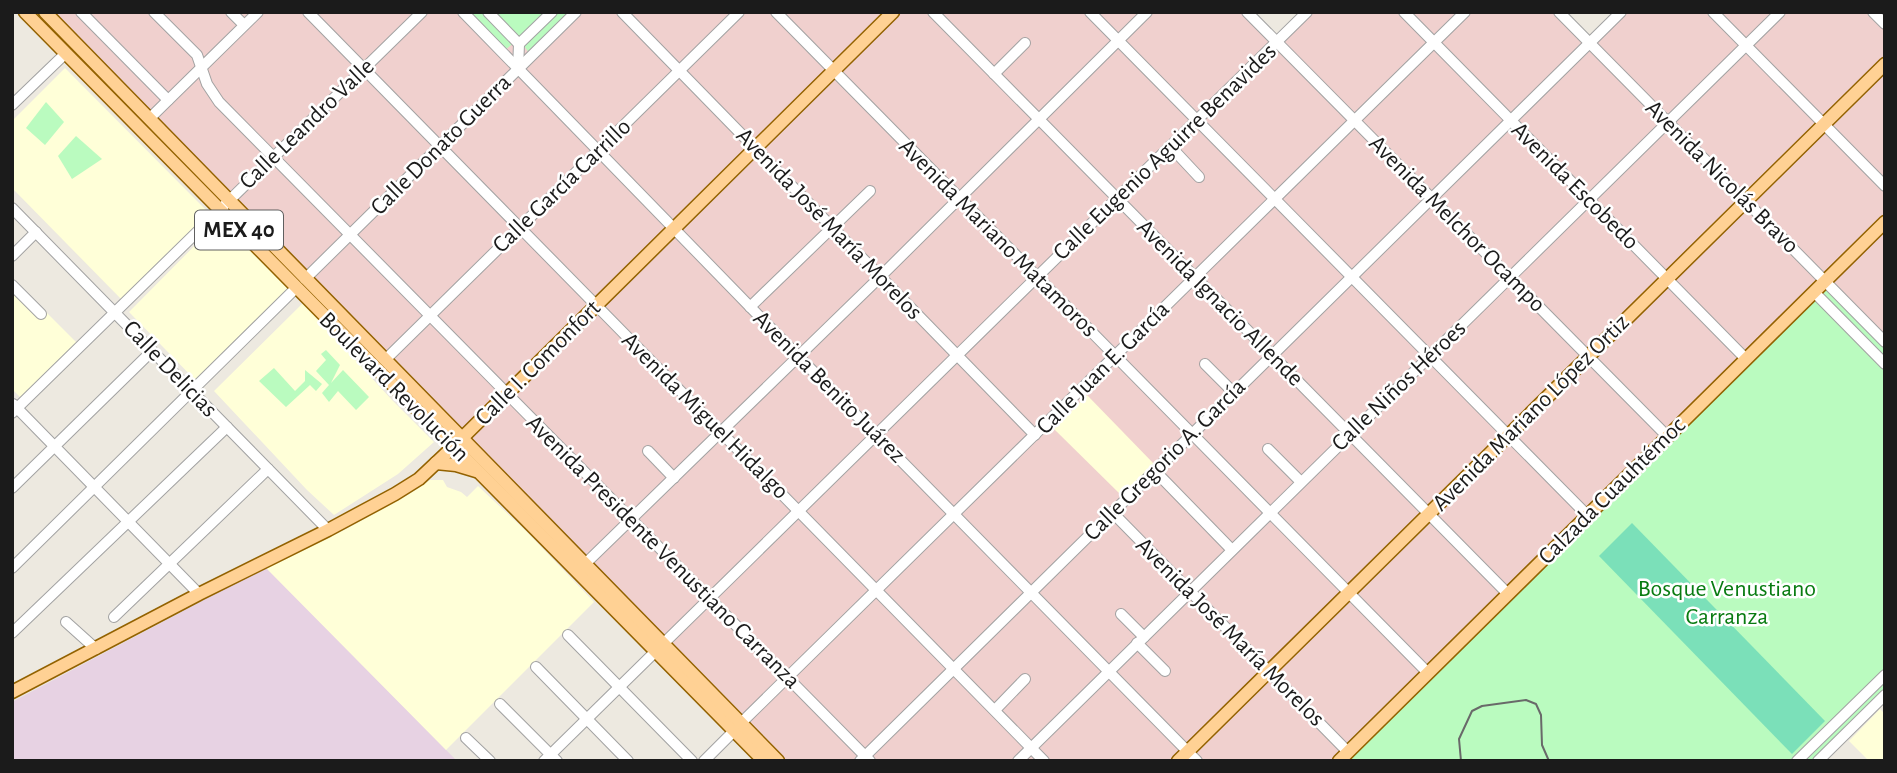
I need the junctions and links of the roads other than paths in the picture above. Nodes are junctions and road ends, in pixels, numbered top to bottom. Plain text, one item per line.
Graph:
1 (25, 12) edge
2 (44, 12) edge
3 (81, 12) edge
4 (154, 12) edge
5 (231, 12) edge
6 (258, 12) edge
7 (308, 12) edge
8 (422, 12) edge
9 (463, 12) edge
10 (488, 12) edge
11 (552, 12) edge
12 (576, 12) edge
13 (622, 12) edge
14 (739, 12) edge
15 (776, 12) edge
16 (893, 12) edge
17 (933, 12) edge
18 (1090, 12) edge
19 (1147, 12) edge
20 (1247, 12) edge
21 (1307, 12) edge
22 (1404, 12) edge
23 (1465, 12) edge
24 (1559, 12) edge
25 (1621, 12) edge
26 (1713, 12) edge
27 (1780, 12) edge
28 (1873, 12) edge
29 (1885, 24) edge
30 (244, 25) junction
31 (1118, 41) junction
32 (1276, 42) junction
33 (1025, 43) dead end
34 (1434, 43) junction
35 (1589, 43) junction
36 (519, 44) junction
37 (1746, 46) junction
38 (66, 53) junction
39 (1885, 64) edge
40 (202, 67) junction
41 (364, 69) junction
42 (518, 69) junction
43 (679, 71) junction
44 (833, 71) junction
45 (994, 74) junction
46 (168, 100) junction
47 (12, 105) edge
48 (149, 119) junction
49 (1039, 119) junction
50 (1511, 120) junction
51 (1197, 121) junction
52 (1354, 121) junction
53 (1668, 122) junction
54 (1824, 124) junction
55 (1170, 146) junction
56 (440, 147) junction
57 (755, 149) junction
58 (598, 151) junction
59 (274, 158) junction
60 (1199, 177) dead end
61 (1885, 186) edge
62 (870, 191) dead end
63 (1117, 198) junction
64 (1431, 198) junction
65 (958, 199) junction
66 (1275, 199) junction
67 (1589, 200) junction
68 (1745, 201) junction
69 (224, 205) junction
70 (12, 208) edge
71 (1885, 222) edge
72 (520, 228) junction
73 (832, 228) junction
74 (674, 229) junction
75 (36, 232) junction
76 (350, 234) junction
77 (12, 256) edge
78 (880, 277) junction
79 (1351, 277) junction
80 (1037, 278) junction
81 (1195, 278) junction
82 (1510, 278) junction
83 (1667, 279) junction
84 (1825, 282) junction
85 (301, 283) junction
86 (12, 285) edge
87 (1814, 292) junction
88 (596, 305) junction
89 (750, 307) junction
90 (115, 312) junction
91 (41, 314) dead end
92 (430, 316) junction
93 (1885, 342) edge
94 (152, 351) junction
95 (957, 355) junction
96 (1272, 355) junction
97 (1430, 356) junction
98 (799, 357) junction
99 (1115, 357) junction
100 (1588, 357) junction
101 (1746, 359) junction
102 (385, 360) junction
103 (1205, 363) dead end
104 (1885, 364) edge
105 (191, 391) junction
106 (1234, 393) junction
107 (507, 394) junction
108 (14, 408) edge
109 (227, 428) junction
110 (721, 432) junction
111 (1192, 434) junction
112 (1350, 434) junction
113 (876, 435) junction
114 (1035, 435) junction
115 (1508, 435) junction
116 (1667, 436) junction
117 (458, 442) junction
118 (54, 447) junction
119 (1268, 449) dead end
120 (648, 451) dead end
121 (436, 463) junction
122 (268, 469) junction
123 (1154, 471) junction
124 (478, 472) junction
125 (674, 478) junction
126 (1301, 482) junction
127 (94, 487) junction
128 (12, 488) edge
129 (799, 511) junction
130 (1112, 512) junction
131 (1270, 513) junction
132 (1429, 514) junction
133 (955, 515) junction
134 (1587, 515) junction
135 (631, 520) junction
136 (129, 522) junction
137 (328, 530) junction
138 (1232, 550) junction
139 (169, 564) junction
140 (585, 564) junction
141 (12, 568) edge
142 (877, 591) junction
143 (1031, 592) junction
144 (1190, 592) junction
145 (1349, 592) junction
146 (199, 594) junction
147 (1508, 594) junction
148 (709, 599) junction
149 (1121, 614) dead end
150 (114, 617) dead end
151 (66, 622) dead end
152 (12, 633) edge
153 (568, 635) dead end
154 (1141, 640) junction
155 (659, 648) junction
156 (96, 649) junction
157 (536, 667) dead end
158 (953, 668) junction
159 (1109, 671) junction
160 (1165, 671) dead end
161 (1269, 671) junction
162 (1428, 673) junction
163 (1885, 675) edge
164 (788, 678) junction
165 (1025, 679) dead end
166 (619, 688) junction
167 (14, 689) edge
168 (1885, 695) edge
169 (500, 704) dead end
170 (995, 710) junction
171 (587, 719) junction
172 (738, 727) junction
173 (466, 738) dead end
174 (1814, 744) junction
175 (1031, 748) junction
176 (1188, 751) junction
177 (1344, 756) edge
178 (550, 759) edge
179 (865, 759) edge
180 (1824, 759) edge
181 (489, 761) edge
182 (628, 761) edge
183 (692, 761) edge
184 (704, 761) edge
185 (764, 761) edge
186 (778, 761) edge
187 (1018, 761) edge
188 (1044, 761) edge
189 (1178, 761) edge
190 (1198, 761) edge
191 (1797, 761) edge

1 - 38 main road, MEX 40
2 - 48 main road, MEX 40
3 - 46 street
4 - 40 street, Avenida Presidente Venustiano Carranza
5 - 30 street
6 - 30 street
7 - 41 street, Avenida Miguel Hidalgo
8 - 41 street, Calle Leandro Valle
9 - 42 street, Avenida Benito Juárez
10 - 36 street, Calle Donato Guerra
11 - 36 street, Calle Donato Guerra
12 - 42 street, Calle Donato Guerra
13 - 43 street, Avenida José María Morelos
14 - 43 street, Calle García Carrillo
15 - 44 street, Avenida Mariano Matamoros
16 - 44 main road, Calle I. Comonfort
17 - 45 street, Avenida Ignacio Allende
18 - 31 street
19 - 31 street
20 - 32 street, Avenida Melchor Ocampo
21 - 32 street, Calle Eugenio Aguirre Benavides
22 - 34 street, Avenida Escobedo
23 - 34 street, Calle Juan E. García
24 - 35 street, Avenida Nicolás Bravo
25 - 35 street, Calle Gregorio A. García
26 - 37 street
27 - 37 street, Calle Niños Héroes
28 - 29 street
30 - 40 street
31 - 49 street
31 - 51 street
32 - 51 street, Calle Eugenio Aguirre Benavides
32 - 52 street, Avenida Melchor Ocampo
33 - 45 street
34 - 50 street, Avenida Escobedo
34 - 52 street, Calle Juan E. García
35 - 50 street, Calle Gregorio A. García
35 - 53 street, Avenida Nicolás Bravo
36 - 42 street
37 - 53 street, Calle Niños Héroes
37 - 54 street
38 - 47 street
38 - 69 main road, MEX 40
39 - 54 main road, Avenida Mariano López Ortiz
40 - 46 street
40 - 59 street, Avenida Presidente Venustiano Carranza
41 - 56 street, Avenida Miguel Hidalgo
41 - 59 street, Calle Leandro Valle
42 - 56 street, Calle Donato Guerra
42 - 58 street, Avenida Benito Juárez
43 - 57 street, Avenida José María Morelos
43 - 58 street, Calle García Carrillo
44 - 57 main road, Calle I. Comonfort
44 - 65 street, Avenida Mariano Matamoros
45 - 49 street, Avenida Ignacio Allende
46 - 48 street
48 - 69 main road, MEX 40
49 - 63 street, Avenida Ignacio Allende
49 - 65 street
50 - 64 street, Calle Gregorio A. García
50 - 67 street, Avenida Escobedo
51 - 55 street, Calle Eugenio Aguirre Benavides
51 - 66 street
52 - 64 street, Avenida Melchor Ocampo
52 - 66 street, Calle Juan E. García
53 - 67 street, Calle Niños Héroes
53 - 68 street, Avenida Nicolás Bravo
54 - 61 street
54 - 68 main road, Avenida Mariano López Ortiz
55 - 60 street
55 - 63 street, Calle Eugenio Aguirre Benavides
56 - 72 street, Avenida Miguel Hidalgo
56 - 76 street, Calle Donato Guerra
57 - 73 street, Avenida José María Morelos
57 - 74 main road, Calle I. Comonfort
58 - 72 street, Calle García Carrillo
58 - 74 street, Avenida Benito Juárez
59 - 69 street, Calle Leandro Valle
59 - 76 street, Avenida Presidente Venustiano Carranza
62 - 73 street
63 - 80 street, Calle Eugenio Aguirre Benavides
63 - 81 street, Avenida Ignacio Allende
64 - 79 street, Calle Gregorio A. García
64 - 82 street, Avenida Melchor Ocampo
65 - 78 street
65 - 80 street, Avenida Mariano Matamoros
66 - 79 street
66 - 81 street, Calle Juan E. García
67 - 82 street, Calle Niños Héroes
67 - 83 street, Avenida Escobedo
68 - 83 main road, Avenida Mariano López Ortiz
68 - 84 street, Avenida Nicolás Bravo
69 - 85 main road, MEX 40
69 - 90 street, Calle Leandro Valle
70 - 75 street, Calle Delicias
71 - 84 main road, Calzada Cuauhtémoc
72 - 88 street, Avenida Miguel Hidalgo
72 - 92 street, Calle García Carrillo
73 - 78 street, Avenida José María Morelos
73 - 89 street
74 - 88 main road, Calle I. Comonfort
74 - 89 street, Avenida Benito Juárez
75 - 77 street
75 - 90 street, Calle Delicias
76 - 85 street, Calle Donato Guerra
76 - 92 street, Avenida Presidente Venustiano Carranza
78 - 95 street, Avenida José María Morelos
78 - 98 street
79 - 96 street, Calle Gregorio A. García
79 - 97 street
80 - 95 street, Calle Eugenio Aguirre Benavides
80 - 99 street, Avenida Mariano Matamoros
81 - 96 street, Avenida Ignacio Allende
81 - 99 street, Calle Juan E. García
82 - 97 street, Calle Niños Héroes
82 - 100 street, Avenida Melchor Ocampo
83 - 100 main road, Avenida Mariano López Ortiz
83 - 101 street, Avenida Escobedo
84 - 87 main road, Calzada Cuauhtémoc
84 - 93 street, Avenida Nicolás Bravo
85 - 102 main road, MEX 40
85 - 105 street, Calle Donato Guerra
85 - 117 main road, Boulevard Revolución / MEX 40
86 - 91 street
87 - 101 main road, Calzada Cuauhtémoc
87 - 104 street
88 - 107 main road, Calle I. Comonfort
88 - 110 street, Avenida Miguel Hidalgo
89 - 98 street, Avenida Benito Juárez
90 - 94 street, Calle Delicias
90 - 108 street, Calle Leandro Valle
92 - 102 street, Calle García Carrillo
92 - 107 street, Avenida Presidente Venustiano Carranza
94 - 105 street, Calle Delicias
94 - 118 street
95 - 113 street, Calle Eugenio Aguirre Benavides
95 - 114 street, Avenida José María Morelos
96 - 106 street, Calle Gregorio A. García
96 - 112 street, Avenida Ignacio Allende
97 - 112 street, Calle Niños Héroes
97 - 115 street
98 - 110 street
98 - 113 street, Avenida Benito Juárez
99 - 111 street, Avenida Mariano Matamoros
99 - 114 street, Calle Juan E. García
100 - 115 main road, Avenida Mariano López Ortiz
100 - 116 street, Avenida Melchor Ocampo
101 - 116 main road, Calzada Cuauhtémoc
102 - 117 main road, MEX 40
103 - 106 street
105 - 109 street, Calle Delicias
105 - 127 street, Calle Donato Guerra
106 - 111 street, Calle Gregorio A. García
107 - 117 main road, Calle I. Comonfort
107 - 135 street, Avenida Presidente Venustiano Carranza
108 - 118 street
109 - 122 street, Calle Delicias
109 - 136 street
110 - 125 street
110 - 129 street, Avenida Miguel Hidalgo
111 - 123 street, Calle Gregorio A. García
111 - 131 street, Avenida Mariano Matamoros
112 - 126 street, Calle Niños Héroes
112 - 132 street, Avenida Ignacio Allende
113 - 129 street, Calle Eugenio Aguirre Benavides
113 - 133 street, Avenida Benito Juárez
114 - 133 street, Calle Juan E. García
115 - 132 main road, Avenida Mariano López Ortiz
115 - 134 street
116 - 134 main road, Calzada Cuauhtémoc
117 - 121 main road, Calle I. Comonfort
117 - 124 main road, Boulevard Revolución / MEX 40
117 - 140 main road, MEX 40
118 - 127 street
118 - 128 street
119 - 126 street
120 - 125 street
121 - 124 main road
121 - 137 main road, Calle I. Comonfort
122 - 137 street, Calle Delicias
122 - 139 street
123 - 130 street, Calle Gregorio A. García
123 - 138 street
124 - 155 main road, Boulevard Revolución / MEX 40
125 - 135 street
126 - 131 street, Calle Niños Héroes
127 - 136 street
127 - 141 street, Calle Donato Guerra
129 - 142 street, Avenida Miguel Hidalgo
129 - 148 street, Calle Eugenio Aguirre Benavides
130 - 143 street, Calle Gregorio A. García
130 - 144 street, Avenida José María Morelos
131 - 138 street, Calle Niños Héroes
131 - 145 street, Avenida Mariano Matamoros
132 - 145 main road, Avenida Mariano López Ortiz
132 - 147 street, Avenida Ignacio Allende
133 - 142 street, Calle Juan E. García
133 - 143 street, Avenida Benito Juárez
134 - 147 main road, Calzada Cuauhtémoc
135 - 140 street
135 - 148 street, Avenida Presidente Venustiano Carranza
136 - 139 street
136 - 152 street
137 - 146 main road, Calle I. Comonfort
138 - 144 street, Calle Niños Héroes
139 - 146 street
139 - 150 street
140 - 155 main road, MEX 40
142 - 158 street, Avenida Miguel Hidalgo
142 - 164 street, Calle Juan E. García
143 - 158 street, Calle Gregorio A. García
143 - 159 street, Avenida Benito Juárez
144 - 154 street, Calle Niños Héroes
144 - 161 street, Avenida José María Morelos
145 - 161 main road, Avenida Mariano López Ortiz
145 - 162 street, Avenida Mariano Matamoros
146 - 156 main road, Calle I. Comonfort
147 - 162 main road, Calzada Cuauhtémoc
148 - 155 street, Calle Eugenio Aguirre Benavides
148 - 164 street, Avenida Presidente Venustiano Carranza
149 - 154 street
151 - 156 street
153 - 166 street
154 - 159 street, Calle Niños Héroes
154 - 160 street
155 - 166 street, Calle Eugenio Aguirre Benavides
155 - 172 main road, MEX 40
156 - 167 main road, Calle I. Comonfort
157 - 171 street
158 - 170 street, Avenida Miguel Hidalgo
158 - 179 street, Calle Gregorio A. García
159 - 175 street, Calle Niños Héroes
159 - 176 street, Avenida Benito Juárez
161 - 176 main road, Avenida Mariano López Ortiz
161 - 177 street, Avenida José María Morelos
162 - 177 main road, Calzada Cuauhtémoc
163 - 174 street
164 - 172 street, Calle Juan E. García
164 - 179 street, Avenida Presidente Venustiano Carranza
165 - 170 street
166 - 171 street, Calle Eugenio Aguirre Benavides
166 - 183 street
168 - 180 street
169 - 178 street
170 - 175 street, Avenida Miguel Hidalgo
171 - 178 street, Calle Eugenio Aguirre Benavides
171 - 182 street
172 - 184 street, Calle Juan E. García
172 - 185 main road, MEX 40
172 - 186 main road, MEX 40
173 - 181 street
174 - 180 street
174 - 191 street
175 - 187 street, Calle Niños Héroes
175 - 188 street, Avenida Miguel Hidalgo
176 - 189 main road, Avenida Mariano López Ortiz
176 - 190 street, Avenida Benito Juárez

